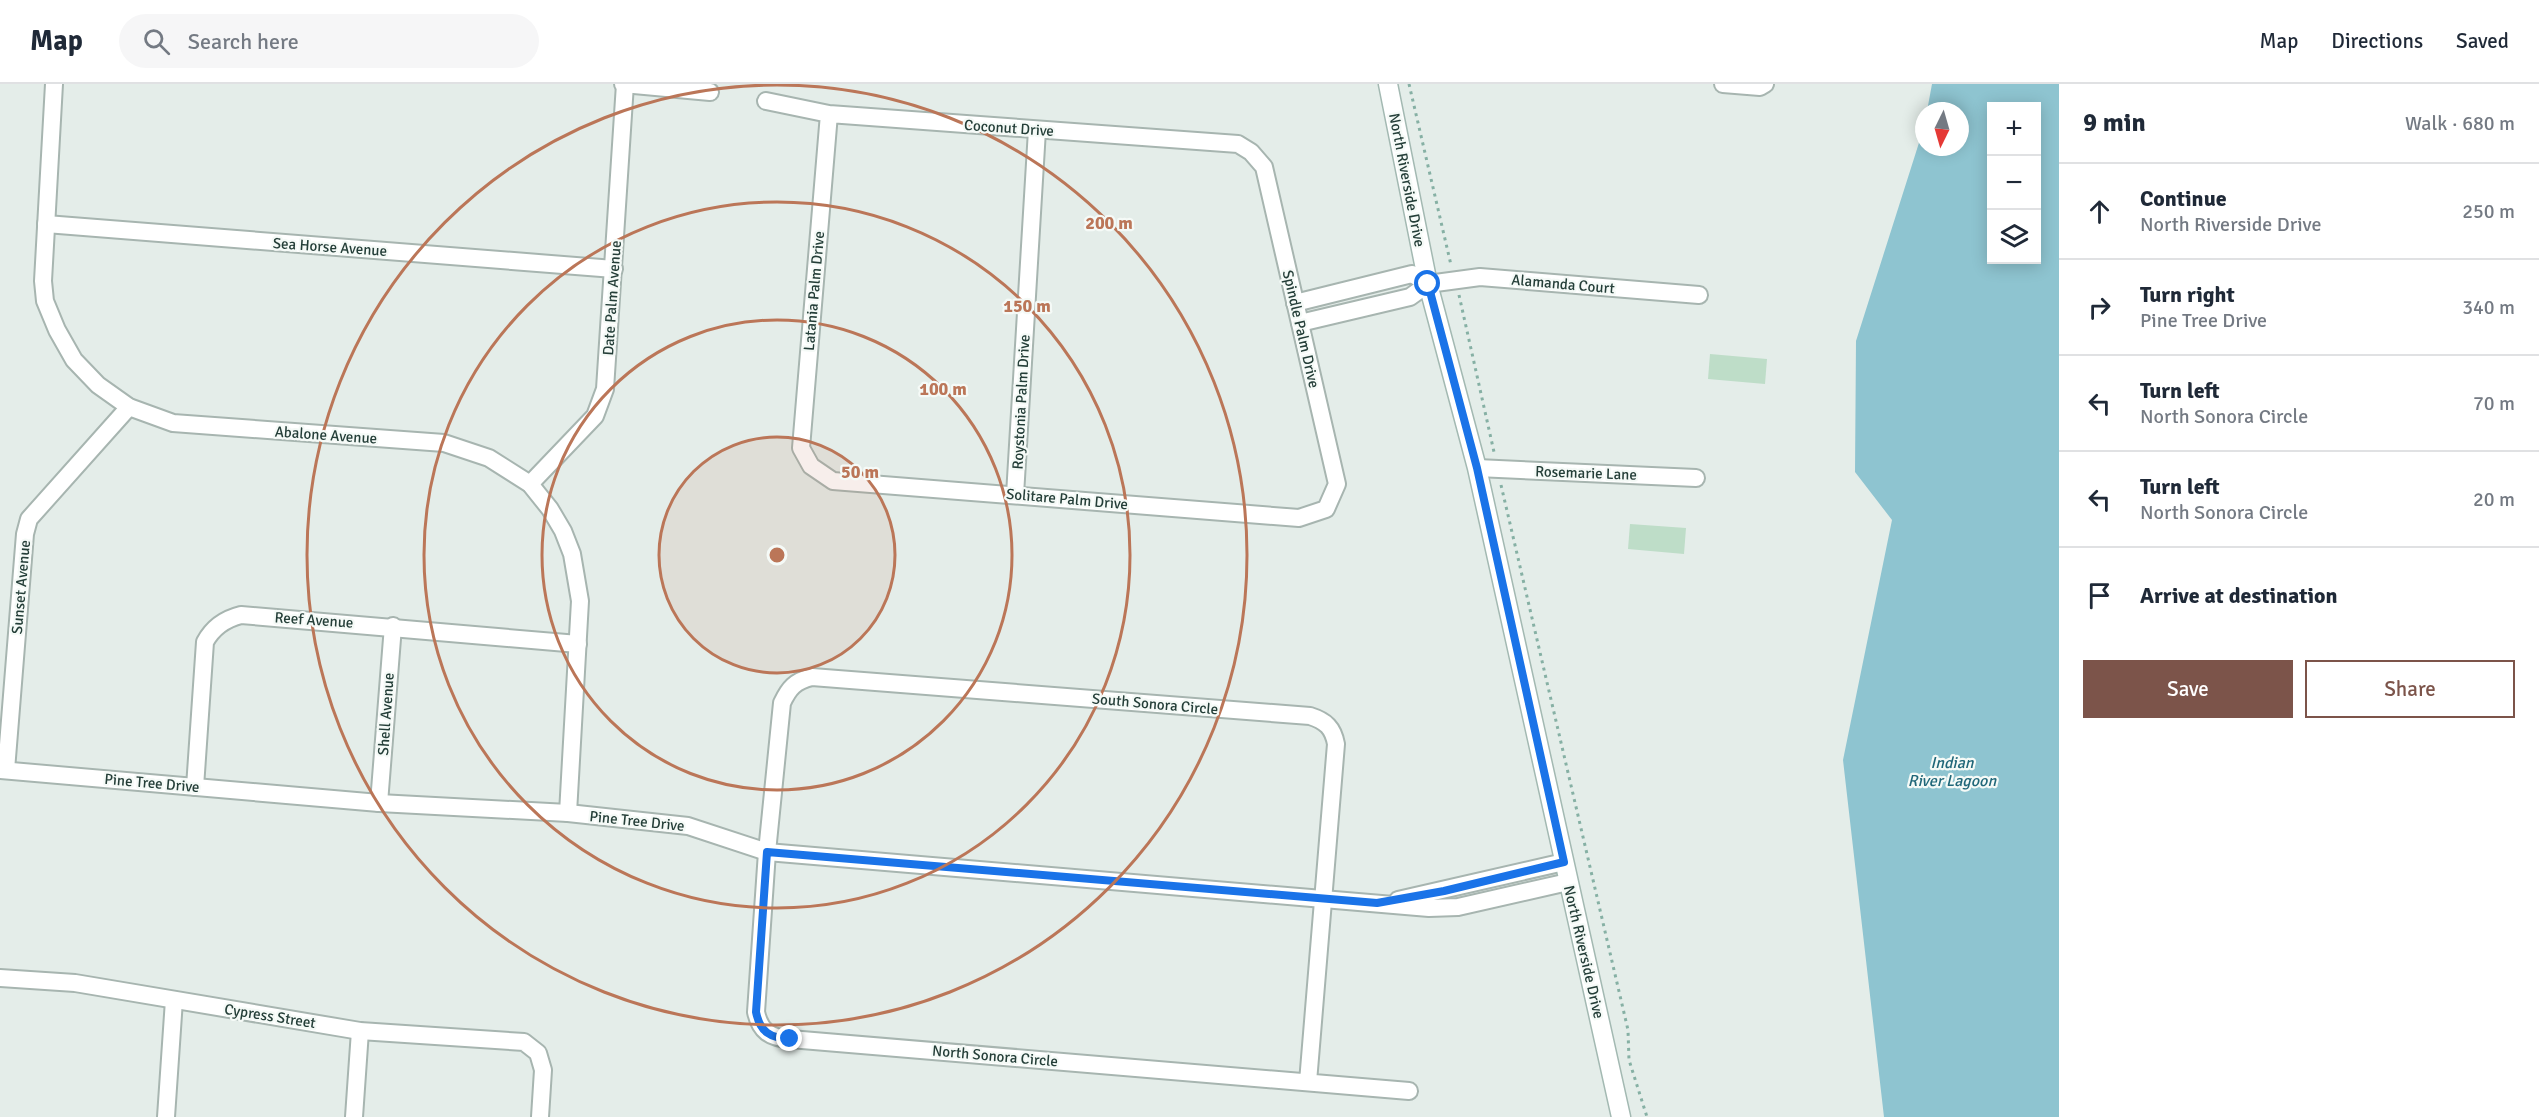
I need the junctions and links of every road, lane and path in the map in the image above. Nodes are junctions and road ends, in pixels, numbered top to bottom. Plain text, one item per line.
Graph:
1 (54, 84) edge
2 (624, 84) edge
3 (1388, 84) edge
4 (1409, 84) edge
5 (1724, 84) edge
6 (1765, 84) edge
7 (710, 92) dead end
8 (766, 101) dead end
9 (829, 114) junction
10 (1037, 130) junction
11 (1251, 152) joint
12 (46, 224) junction
13 (614, 269) junction
14 (1455, 280) junction
15 (1428, 284) junction
16 (1699, 294) dead end
17 (1295, 303) junction
18 (1300, 323) junction
19 (129, 407) junction
20 (811, 466) joint
21 (1477, 468) junction
22 (1498, 469) junction
23 (1696, 477) dead end
24 (530, 484) junction
25 (1015, 495) junction
26 (1326, 509) joint
27 (393, 626) junction
28 (578, 644) junction
29 (3, 770) edge
30 (195, 787) junction
31 (380, 803) junction
32 (568, 813) junction
33 (767, 852) junction
34 (1564, 862) junction
35 (1568, 882) junction
36 (1324, 899) junction
37 (1377, 903) junction
38 (0, 978) edge
39 (174, 1000) junction
40 (360, 1031) junction
41 (1308, 1082) junction
42 (1409, 1091) dead end
43 (166, 1117) edge
44 (354, 1117) edge
45 (540, 1117) edge
46 (1621, 1117) edge
47 (1647, 1117) edge

1 - 12 street, Abalone Avenue
2 - 7 street
2 - 13 street, Date Palm Avenue
3 - 15 street, North Riverside Drive
4 - 14 path
5 - 6 street
8 - 9 street, Coconut Drive
9 - 10 street, Coconut Drive
9 - 20 street, Latania Palm Drive
10 - 11 street, Coconut Drive
10 - 25 street, Roystonia Palm Drive
11 - 17 street, Spindle Palm Drive
12 - 13 street, Sea Horse Avenue
12 - 19 street, Abalone Avenue
13 - 24 street, Date Palm Avenue
14 - 15 street, Alamanda Court
14 - 16 street, Alamanda Court
14 - 22 path
15 - 17 street
15 - 18 street
15 - 21 street, North Riverside Drive
17 - 18 street, Spindle Palm Drive
18 - 26 street, Spindle Palm Drive
19 - 24 street, Abalone Avenue
19 - 29 street, Sunset Avenue
20 - 25 street, Solitare Palm Drive
21 - 22 street, Rosemarie Lane
21 - 34 street, North Riverside Drive
22 - 23 street, Rosemarie Lane
22 - 47 path
24 - 28 street, Abalone Avenue
25 - 26 street, Solitare Palm Drive
27 - 28 street, Reef Avenue
27 - 30 street, Reef Avenue
27 - 31 street, Shell Avenue
28 - 32 street, Abalone Avenue
29 - 30 street, Pine Tree Drive
30 - 31 street, Pine Tree Drive
31 - 32 street, Pine Tree Drive
32 - 33 street, Pine Tree Drive
33 - 36 street, Pine Tree Drive
33 - 36 street, South Sonora Circle
33 - 41 street, North Sonora Circle
34 - 35 street, North Riverside Drive
34 - 37 street, Pine Tree Drive
35 - 37 street, Pine Tree Drive
35 - 46 street, North Riverside Drive
36 - 37 street, Pine Tree Drive
36 - 41 street, South Sonora Circle
38 - 39 street, Cypress Street
39 - 40 street, Cypress Street
39 - 43 street
40 - 44 street
40 - 45 street, Cypress Street
41 - 42 street, North Sonora Circle

